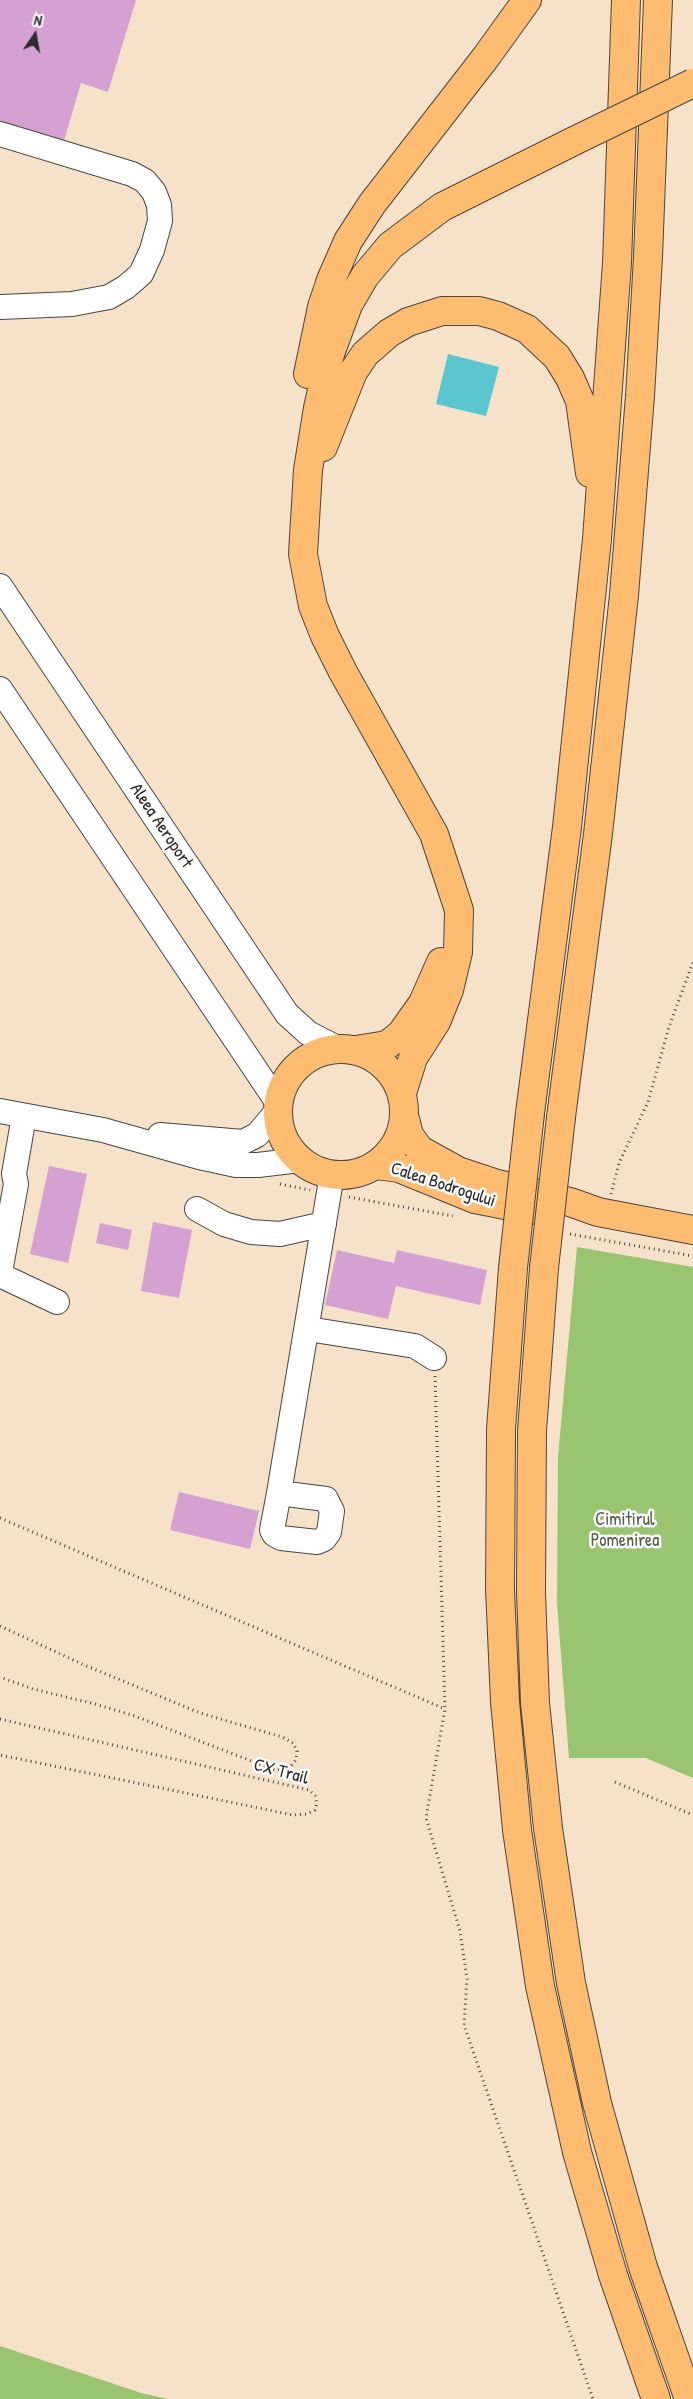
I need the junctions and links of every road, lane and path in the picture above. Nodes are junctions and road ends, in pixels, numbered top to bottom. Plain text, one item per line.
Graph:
1 (526, 0) edge
2 (626, 0) edge
3 (658, 0) edge
4 (693, 83) edge
5 (0, 134) edge
6 (0, 307) edge
7 (312, 442) junction
8 (306, 490) junction
9 (598, 539) junction
10 (0, 586) edge
11 (0, 689) edge
12 (447, 871) junction
13 (693, 962) edge
14 (348, 1050) junction
15 (403, 1106) junction
16 (278, 1107) junction
17 (0, 1112) edge
18 (24, 1116) junction
19 (103, 1130) junction
20 (300, 1160) junction
21 (376, 1166) junction
22 (332, 1174) junction
23 (8, 1182) edge
24 (197, 1209) dead end
25 (603, 1213) junction
26 (324, 1224) junction
27 (693, 1230) edge
28 (0, 1274) edge
29 (57, 1302) dead end
30 (308, 1329) junction
31 (434, 1358) joint
32 (280, 1493) dead end
33 (0, 1518) edge
34 (0, 1626) edge
35 (0, 1677) edge
36 (445, 1708) junction
37 (0, 1719) edge
38 (0, 1755) edge
39 (615, 1782) dead end
40 (693, 1815) edge
41 (593, 2399) edge
42 (656, 2399) edge
43 (689, 2399) edge

1 - 7 main road
2 - 9 main road
3 - 43 main road, bridge
4 - 7 main road, bridge
5 - 6 street
7 - 8 main road
8 - 9 main road
8 - 12 main road
9 - 42 main road, bridge
10 - 14 street, Aleea Aeroport
11 - 16 street
12 - 14 main road
12 - 15 main road
13 - 25 path
14 - 15 main road, Calea Bodrogului
14 - 16 main road
15 - 21 main road, Calea Bodrogului
15 - 25 main road, Calea Bodrogului
16 - 19 street
16 - 20 main road, Calea Bodrogului
17 - 18 street
18 - 19 street
18 - 23 street
19 - 20 street
20 - 22 main road, Calea Bodrogului
21 - 22 main road, Calea Bodrogului
21 - 25 main road, Calea Bodrogului
22 - 26 street
23 - 28 street
24 - 26 street
25 - 27 main road, Calea Bodrogului
26 - 30 street
28 - 29 street
30 - 31 street
30 - 32 street
31 - 36 path
33 - 36 path
34 - 35 path, CX Trail
36 - 41 path
37 - 38 path, CX Trail
39 - 40 path

